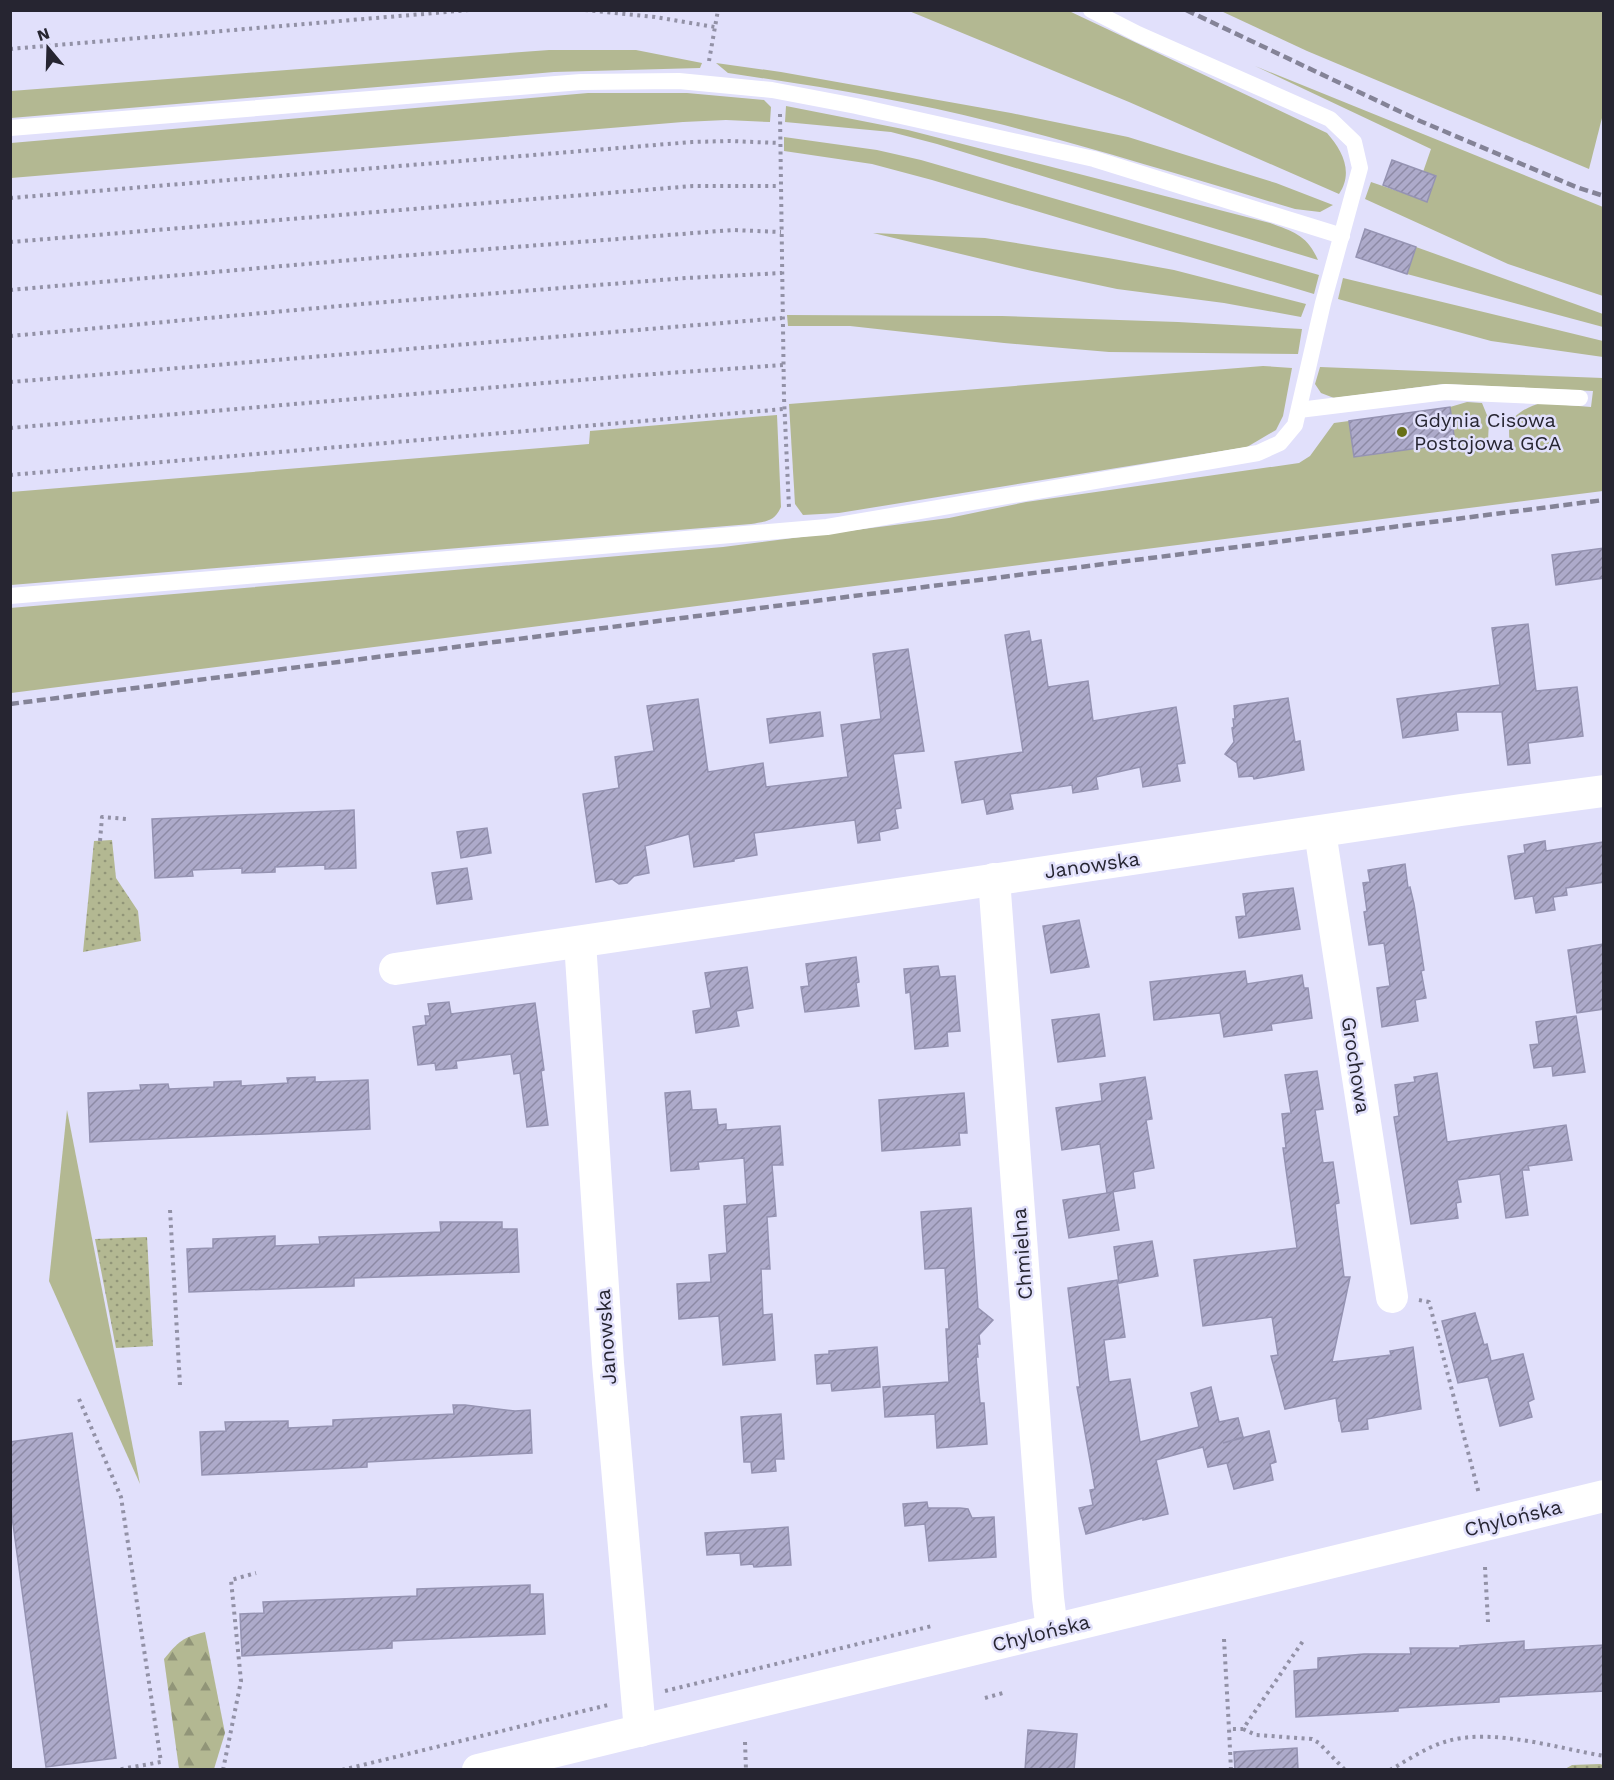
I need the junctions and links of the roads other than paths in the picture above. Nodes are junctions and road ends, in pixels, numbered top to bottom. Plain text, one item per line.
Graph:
1 (1092, 10) edge
2 (10, 128) edge
3 (1342, 236) junction
4 (1580, 398) dead end
5 (1299, 410) junction
6 (10, 596) edge
7 (1604, 791) edge
8 (1320, 832) junction
9 (994, 879) junction
10 (580, 942) junction
11 (395, 969) dead end
12 (1392, 1297) road end
13 (1604, 1496) edge
14 (1052, 1630) junction
15 (640, 1731) junction
16 (478, 1770) edge

1 - 3 lane
2 - 3 lane
3 - 5 lane
4 - 5 lane
5 - 6 lane
7 - 8 street, Janowska
8 - 9 street, Janowska
8 - 12 street, Grochowa
9 - 10 street, Janowska
9 - 14 street, Chmielna
10 - 11 street, Janowska
10 - 15 street, Janowska
13 - 14 street, Chylońska
14 - 15 street, Chylońska
15 - 16 street, Chylońska

